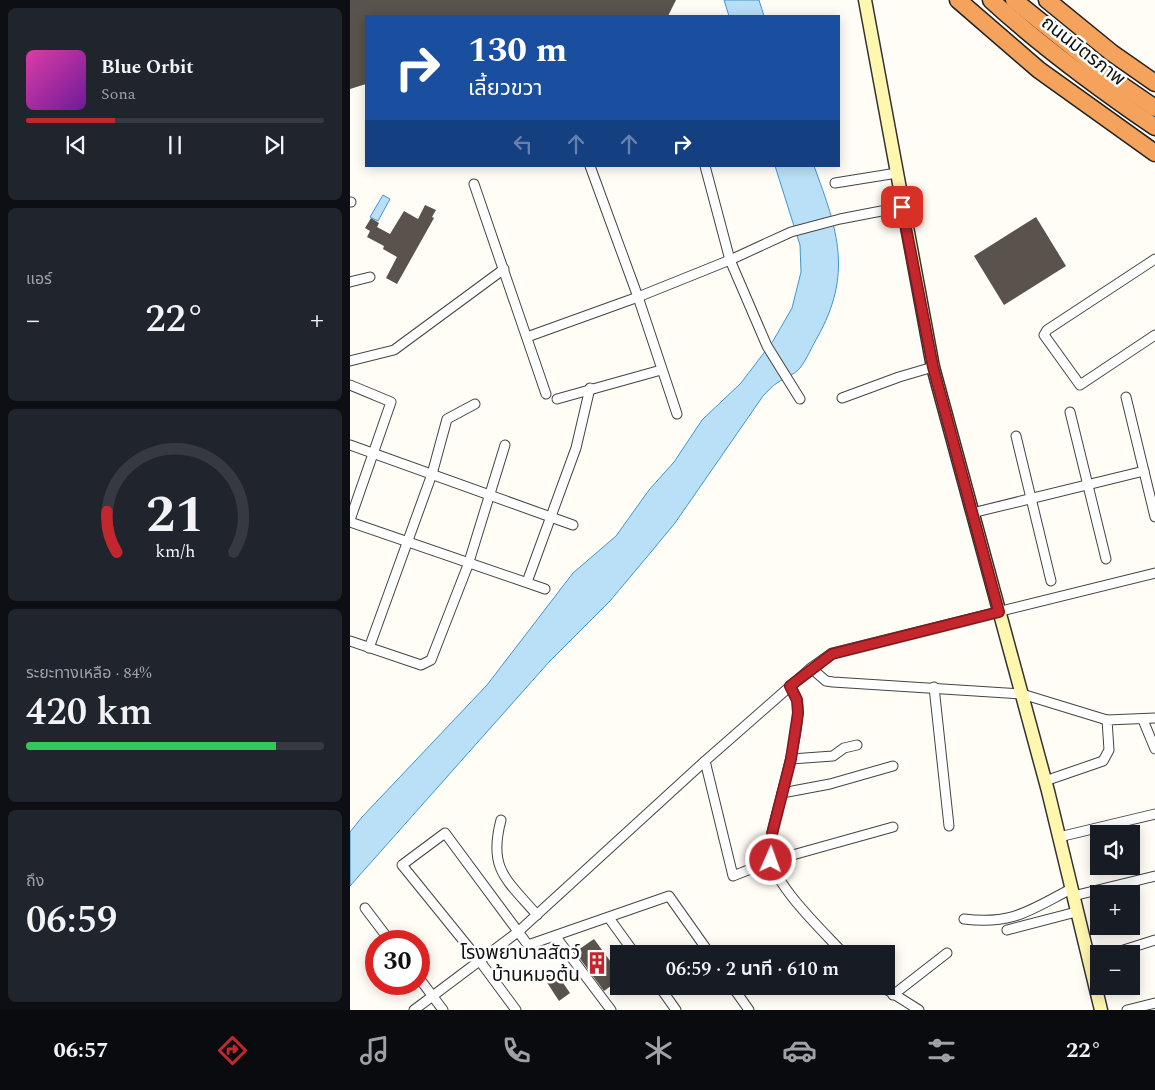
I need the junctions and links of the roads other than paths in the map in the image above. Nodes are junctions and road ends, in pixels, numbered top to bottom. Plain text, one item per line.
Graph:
1 (864, 0) edge
2 (958, 0) edge
3 (991, 0) edge
4 (1014, 0) edge
5 (1047, 0) edge
6 (1155, 82) edge
7 (1155, 108) edge
8 (1155, 127) edge
9 (1155, 153) edge
10 (590, 167) edge
11 (706, 167) edge
12 (896, 173) junction
13 (474, 184) dead end
14 (835, 184) dead end
15 (902, 207) junction
16 (1155, 259) edge
17 (730, 260) junction
18 (504, 269) junction
19 (370, 277) dead end
20 (350, 282) edge
21 (638, 297) junction
22 (1155, 335) edge
23 (527, 337) junction
24 (351, 358) edge
25 (933, 367) junction
26 (662, 370) junction
27 (350, 385) edge
28 (590, 388) junction
29 (546, 394) dead end
30 (1126, 397) dead end
31 (842, 398) dead end
32 (557, 399) dead end
33 (800, 399) dead end
34 (475, 404) dead end
35 (1070, 412) dead end
36 (677, 414) dead end
37 (1016, 436) dead end
38 (350, 445) edge
39 (505, 445) dead end
40 (374, 454) junction
41 (1144, 471) junction
42 (432, 474) junction
43 (1088, 485) junction
44 (491, 494) junction
45 (1032, 500) junction
46 (972, 513) junction
47 (551, 516) junction
48 (1155, 517) edge
49 (350, 522) edge
50 (573, 525) dead end
51 (407, 544) junction
52 (1106, 559) dead end
53 (468, 565) junction
54 (1155, 574) edge
55 (1052, 581) dead end
56 (526, 582) junction
57 (545, 589) dead end
58 (999, 612) junction
59 (350, 641) edge
60 (369, 648) junction
61 (811, 668) junction
62 (790, 686) junction
63 (934, 687) junction
64 (1022, 694) junction
65 (1155, 718) edge
66 (1107, 720) junction
67 (1143, 720) junction
68 (857, 745) dead end
69 (1155, 750) edge
70 (791, 759) junction
71 (705, 761) junction
72 (893, 766) dead end
73 (1045, 781) junction
74 (782, 792) junction
75 (1155, 814) edge
76 (501, 820) dead end
77 (949, 826) dead end
78 (893, 827) dead end
79 (1059, 837) junction
80 (771, 860) junction
81 (1155, 876) edge
82 (1072, 893) junction
83 (365, 908) dead end
84 (1076, 912) junction
85 (537, 915) junction
86 (609, 918) junction
87 (964, 920) dead end
88 (382, 930) edge
89 (519, 930) junction
90 (1007, 930) dead end
91 (556, 937) junction
92 (1155, 940) edge
93 (628, 945) edge
94 (704, 945) edge
95 (836, 945) edge
96 (1140, 945) edge
97 (1090, 949) edge
98 (947, 953) dead end
99 (479, 960) junction
100 (430, 992) edge
101 (895, 993) edge
102 (665, 995) edge
103 (738, 995) edge
104 (893, 995) edge
105 (1099, 995) edge
106 (433, 996) junction
107 (1155, 1003) edge
108 (414, 1010) edge
109 (443, 1010) edge
110 (516, 1010) edge
111 (611, 1010) edge
112 (676, 1010) edge
113 (749, 1010) edge
114 (919, 1010) edge
115 (1101, 1010) edge
116 (1127, 1010) edge

1 - 12 street
2 - 9 highway
3 - 8 highway, ถนนมิตรภาพ
4 - 7 highway, ถนนมิตรภาพ
5 - 6 highway
10 - 21 street
11 - 17 street
12 - 14 street
12 - 15 street
13 - 18 street
15 - 17 street
15 - 25 street
16 - 22 street
17 - 21 street
17 - 33 street
18 - 23 street
18 - 24 street
19 - 20 street
21 - 23 street
21 - 26 street
23 - 29 street
25 - 31 street
25 - 46 street
26 - 28 street
26 - 36 street
27 - 40 street
28 - 32 street
28 - 47 street
30 - 41 street
34 - 42 street
35 - 43 street
37 - 45 street
38 - 40 street
39 - 44 street
40 - 42 street
40 - 49 street
41 - 43 street
41 - 48 street
42 - 44 street
42 - 51 street
43 - 45 street
43 - 52 street
44 - 47 street
44 - 53 street
45 - 46 street
45 - 55 street
46 - 58 street
47 - 50 street
47 - 56 street
49 - 51 street
51 - 53 street
51 - 60 street
53 - 56 street
53 - 60 street
54 - 58 street
56 - 57 street
58 - 61 street
58 - 64 street
59 - 60 street
61 - 62 street
61 - 63 street
62 - 70 street
62 - 71 street
63 - 64 street
63 - 77 street
64 - 66 street
64 - 73 street
65 - 67 street
66 - 67 street
66 - 73 street
67 - 69 street
68 - 70 street
70 - 74 street
71 - 80 street
71 - 85 street
72 - 74 street
73 - 79 street
74 - 80 street
75 - 79 street
76 - 85 street
78 - 80 street
79 - 82 street
80 - 95 street
81 - 82 street
82 - 84 street
82 - 87 street
83 - 88 street
84 - 90 street
84 - 97 street
85 - 89 street
86 - 91 street
86 - 93 street
86 - 94 street
89 - 91 street
89 - 99 street
89 - 99 street
91 - 111 street
92 - 96 street
98 - 101 street
99 - 106 street
99 - 110 street
100 - 106 street
102 - 112 street
103 - 113 street
104 - 114 street
105 - 115 street
106 - 108 street
106 - 109 street
107 - 116 street

